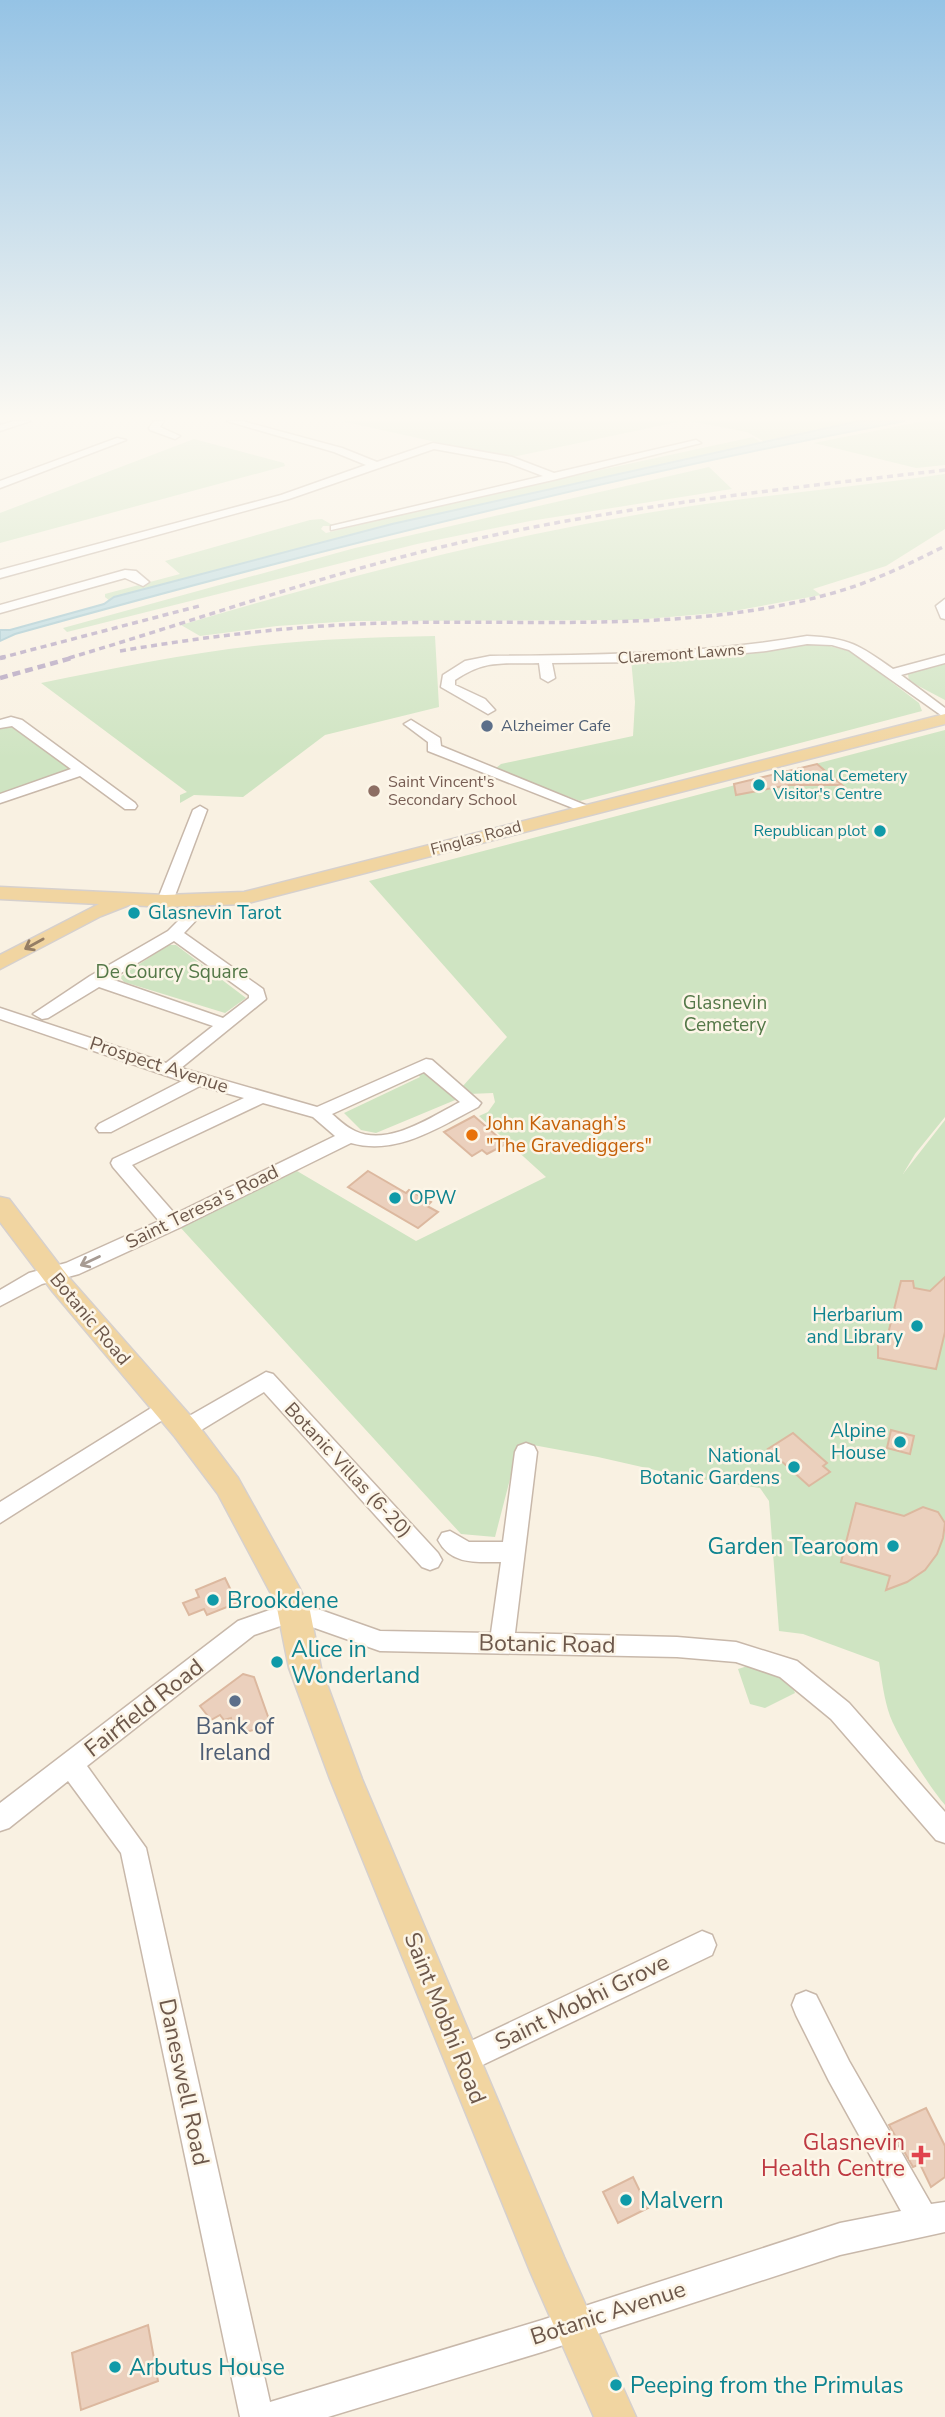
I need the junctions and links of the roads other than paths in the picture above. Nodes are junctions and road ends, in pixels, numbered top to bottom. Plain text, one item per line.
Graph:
1 (149, 534) edge
2 (0, 574) edge
3 (144, 582) dead end
4 (59, 593) junction
5 (79, 599) dead end
6 (945, 603) edge
7 (3, 614) edge
8 (945, 615) edge
9 (545, 659) junction
10 (945, 659) edge
11 (891, 674) junction
12 (548, 678) dead end
13 (488, 709) dead end
14 (945, 714) edge
15 (945, 719) edge
16 (0, 724) edge
17 (411, 724) dead end
18 (433, 748) joint
19 (80, 771) junction
20 (0, 799) edge
21 (130, 806) dead end
22 (588, 809) junction
23 (200, 810) dead end
24 (0, 893) edge
25 (65, 895) junction
26 (133, 900) junction
27 (166, 901) junction
28 (192, 915) dead end
29 (67, 926) junction
30 (174, 934) junction
31 (0, 963) edge
32 (96, 980) junction
33 (0, 1013) edge
34 (41, 1014) dead end
35 (223, 1024) junction
36 (168, 1070) junction
37 (198, 1080) junction
38 (259, 1098) junction
39 (319, 1112) junction
40 (105, 1128) dead end
41 (350, 1136) junction
42 (0, 1205) edge
43 (172, 1223) junction
44 (52, 1274) junction
45 (0, 1299) edge
46 (164, 1408) junction
47 (185, 1429) junction
48 (526, 1452) dead end
49 (0, 1514) edge
50 (450, 1539) dead end
51 (512, 1552) junction
52 (430, 1560) dead end
53 (296, 1611) junction
54 (502, 1645) junction
55 (71, 1765) junction
56 (0, 1819) edge
57 (945, 1831) edge
58 (702, 1945) dead end
59 (806, 2005) dead end
60 (462, 2060) junction
61 (934, 2218) edge
62 (575, 2326) junction
63 (329, 2409) edge
64 (257, 2417) edge
65 (273, 2417) edge
66 (615, 2417) edge

1 - 2 street
3 - 4 street
4 - 5 street
4 - 7 street
6 - 8 street
9 - 11 street, Claremont Lawns
9 - 12 street
9 - 13 street, Claremont Lawns
10 - 11 street
11 - 14 street, Claremont Lawns
15 - 22 main road, Finglas Road
16 - 19 street
17 - 18 street
18 - 22 street
19 - 20 street
19 - 21 street
22 - 27 main road, Finglas Road
23 - 27 street
24 - 25 main road, Finglas Road
25 - 26 main road, Finglas Road
25 - 29 main road
26 - 27 main road, Finglas Road
26 - 29 main road
28 - 30 street
29 -> 31 main road
30 - 32 street
30 - 35 street
32 - 34 street
32 - 35 street
33 - 36 street, Prospect Avenue
35 - 36 street
36 - 37 street, Prospect Avenue
37 - 38 street, Prospect Avenue
37 - 40 street
38 - 39 street, Prospect Avenue
38 - 43 street
39 - 41 street
39 - 41 street
41 - 43 street, Saint Teresa's Road
42 - 44 main road, Botanic Road
43 -> 44 street, Saint Teresa's Road
44 - 45 street, Saint Teresa's Road
44 - 46 main road, Botanic Road
46 - 47 main road, Botanic Road
46 - 49 street
47 - 52 street, Botanic Villas (6-20)
47 - 53 main road, Botanic Road
48 - 51 street
50 - 51 street
51 - 54 street
53 - 54 street, Botanic Road
53 - 55 street, Fairfield Road
53 - 60 main road, Saint Mobhi Road
54 - 57 street, Botanic Road
55 - 56 street, Fairfield Road
55 - 64 street, Daneswell Road
58 - 60 street, Saint Mobhi Grove
59 - 61 street
60 - 62 main road, Saint Mobhi Road
61 - 62 street, Botanic Avenue
62 - 63 street, Botanic Avenue
62 - 66 main road, Saint Mobhi Road
63 - 65 street, Botanic Avenue

